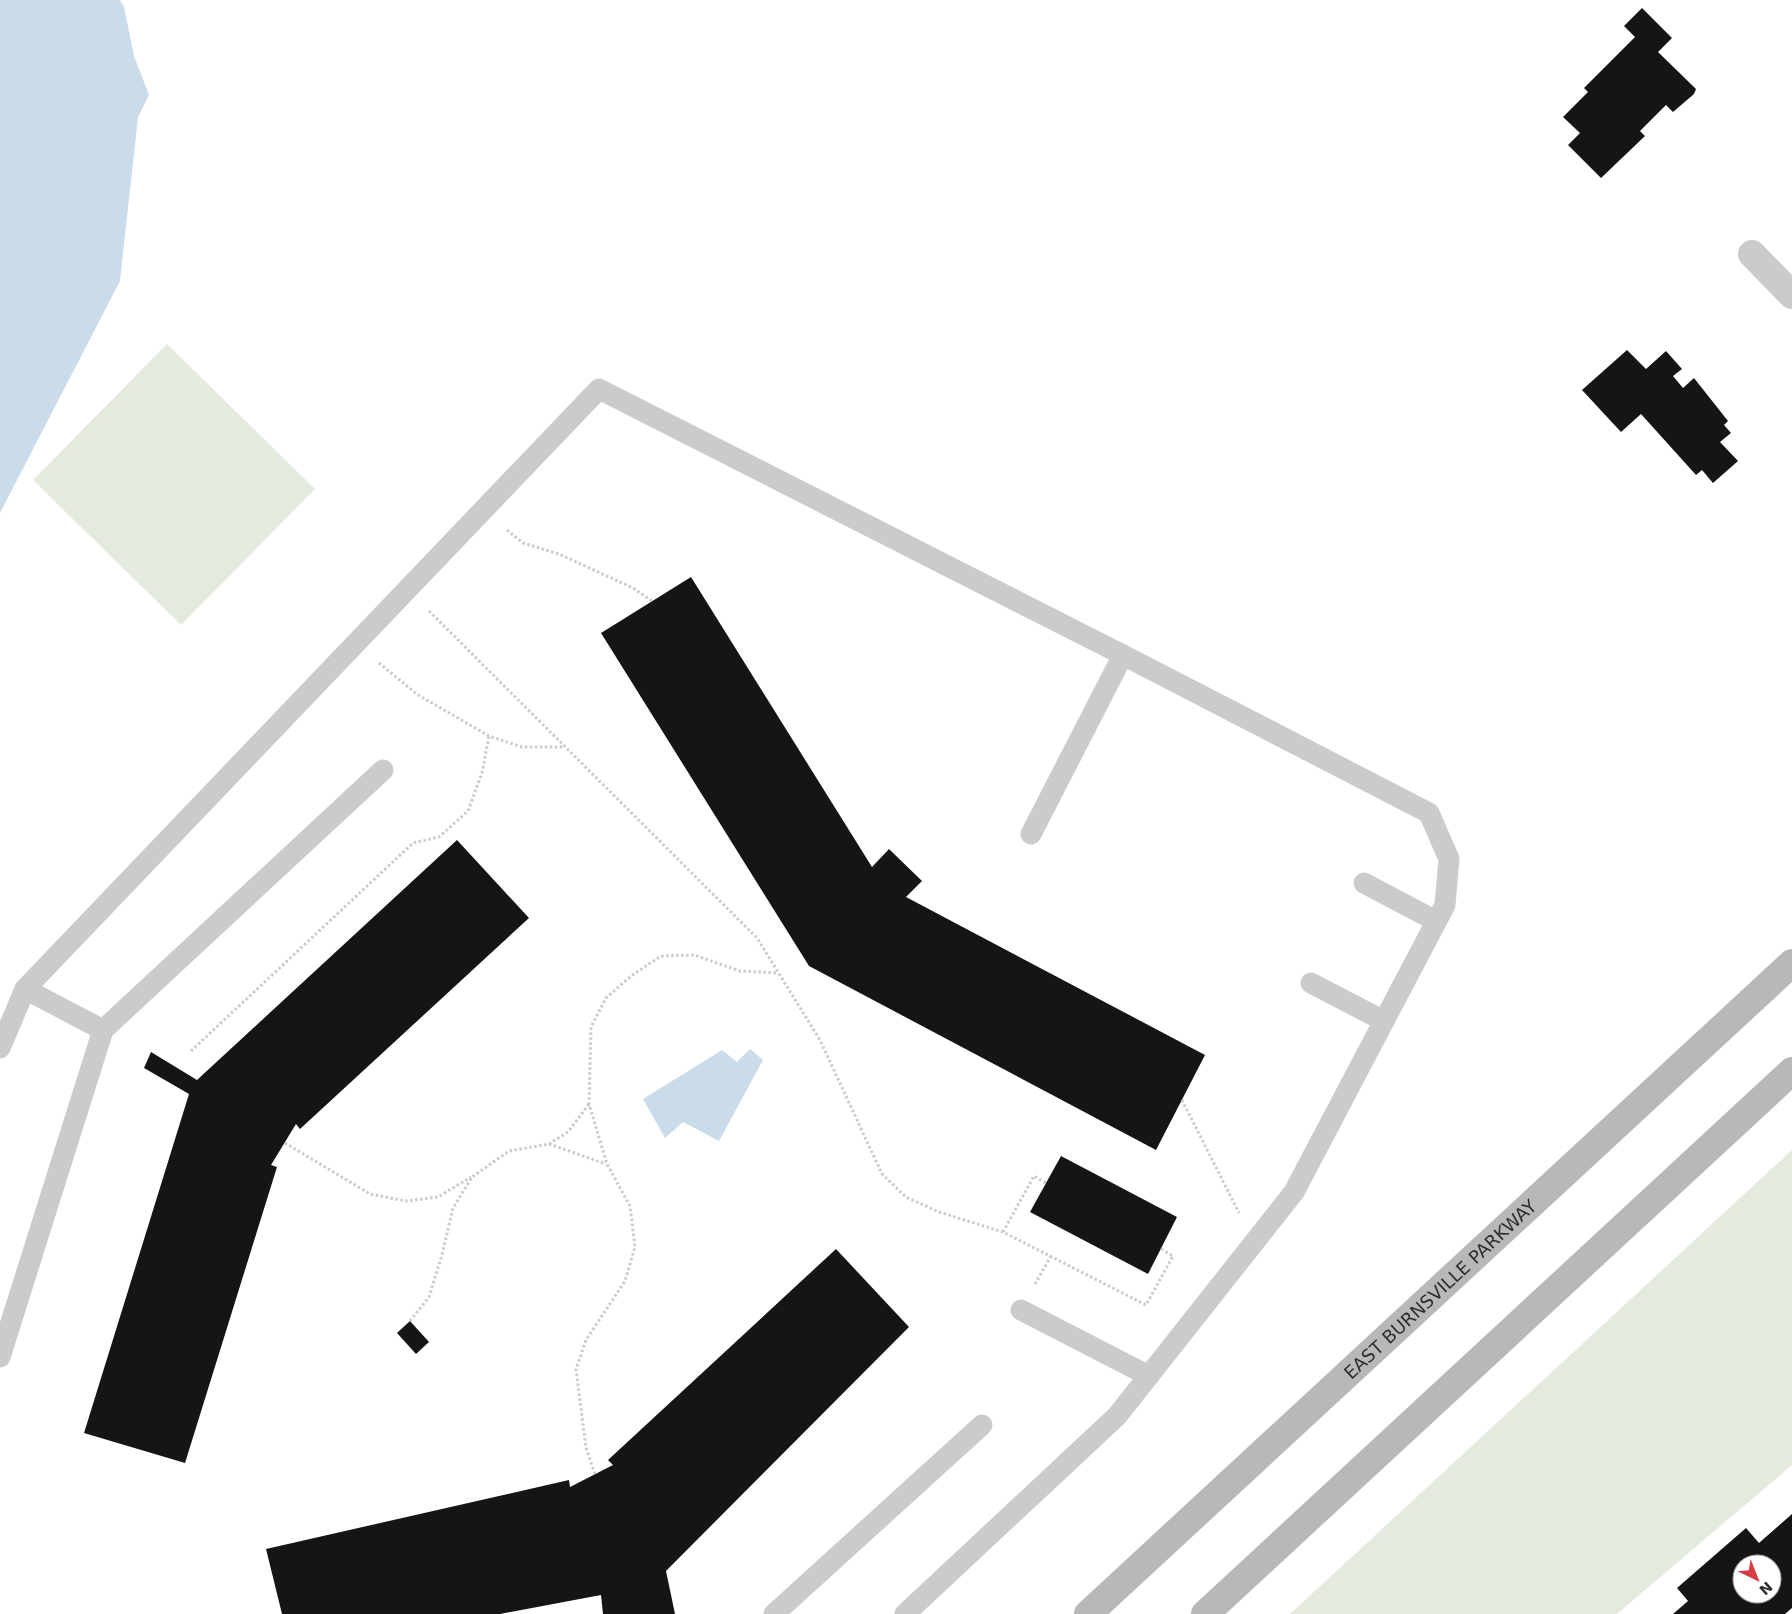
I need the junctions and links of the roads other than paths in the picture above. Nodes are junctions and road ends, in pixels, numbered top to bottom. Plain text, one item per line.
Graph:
1 (1752, 254) dead end
2 (1792, 295) edge
3 (1123, 655) junction
4 (383, 770) dead end
5 (1031, 834) dead end
6 (1364, 883) dead end
7 (1436, 921) junction
8 (1792, 963) edge
9 (1311, 983) dead end
10 (26, 990) junction
11 (1384, 1021) junction
12 (103, 1030) junction
13 (0, 1048) edge
14 (1792, 1072) edge
15 (1021, 1310) dead end
16 (0, 1356) edge
17 (1149, 1376) junction
18 (982, 1425) dead end
19 (774, 1614) edge
20 (905, 1614) edge
21 (1088, 1614) edge
22 (1205, 1614) edge

1 - 2 street
3 - 5 lane
3 - 7 lane
3 - 10 lane
4 - 12 lane
6 - 7 lane
7 - 11 lane
8 - 21 street, EAST BURNSVILLE PARKWAY
9 - 11 lane
10 - 12 lane
10 - 13 lane
11 - 17 lane
12 - 16 lane
14 - 22 street
15 - 17 lane
17 - 20 lane
18 - 19 lane

